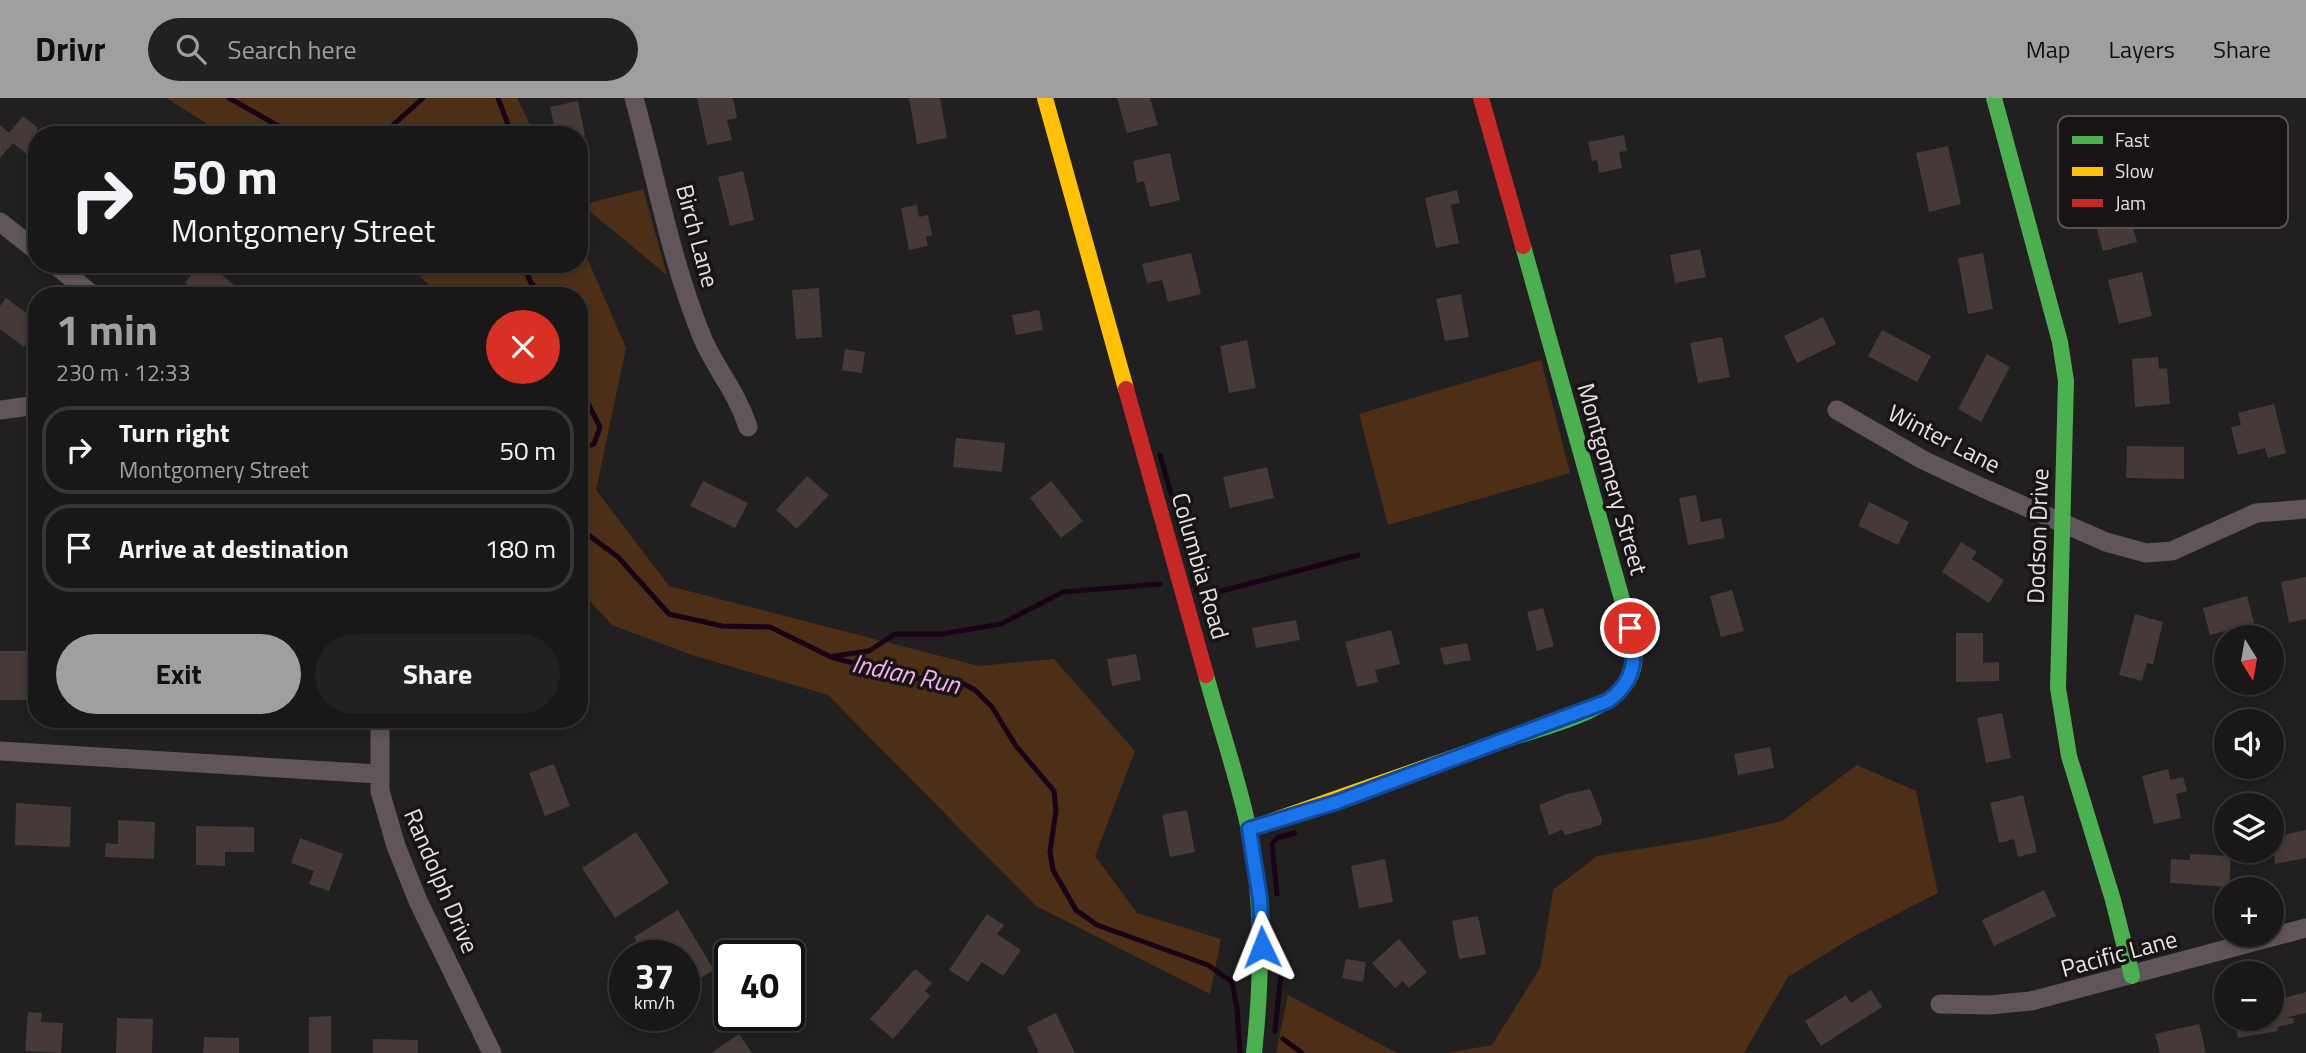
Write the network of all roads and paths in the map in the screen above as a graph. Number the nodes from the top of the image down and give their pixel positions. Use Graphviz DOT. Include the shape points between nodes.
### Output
graph roads {
  1 [pos="634,98"];
  2 [pos="1045,98"];
  3 [pos="1481,98"];
  4 [pos="1994,98"];
  5 [pos="0,222"];
  6 [pos="28,244"];
  7 [pos="65,273"];
  8 [pos="83,287"];
  9 [pos="28,406"];
  10 [pos="0,410"];
  11 [pos="1837,410"];
  12 [pos="748,427"];
  13 [pos="2306,509"];
  14 [pos="2060,521"];
  15 [pos="380,728"];
  16 [pos="0,751"];
  17 [pos="378,774"];
  18 [pos="1249,829"];
  19 [pos="2306,928"];
  20 [pos="2132,976"];
  21 [pos="1940,1004"];
  22 [pos="492,1053"];
  23 [pos="1254,1053"];
  1 -- 12 [label="street, Birch Lane" via="702,338 728,379"];
  2 -- 18 [label="street, Columbia Road"];
  3 -- 18 [label="street, Montgomery Street" via="1625,610 1634,647 1632,673 1608,701 1559,721"];
  4 -- 14 [label="street, Dodson Drive" via="2060,342 2066,416"];
  5 -- 6 [label="street"];
  7 -- 8 [label="street"];
  9 -- 10 [label="street"];
  11 -- 14 [label="street, Winter Lane" via="1923,460"];
  13 -- 14 [label="street, Winter Lane" via="2256,513 2162,553 2106,542"];
  14 -- 20 [label="street, Dodson Drive" via="2057,661 2064,733"];
  15 -- 17 [label="street, Randolph Drive"];
  16 -- 17 [label="street"];
  17 -- 22 [label="street, Randolph Drive" via="396,846 418,901"];
  18 -- 23 [label="street, Columbia Road" via="1262,947"];
  19 -- 20 [label="street, Pacific Lane"];
  20 -- 21 [label="street, Pacific Lane" via="2031,1001"];
}
